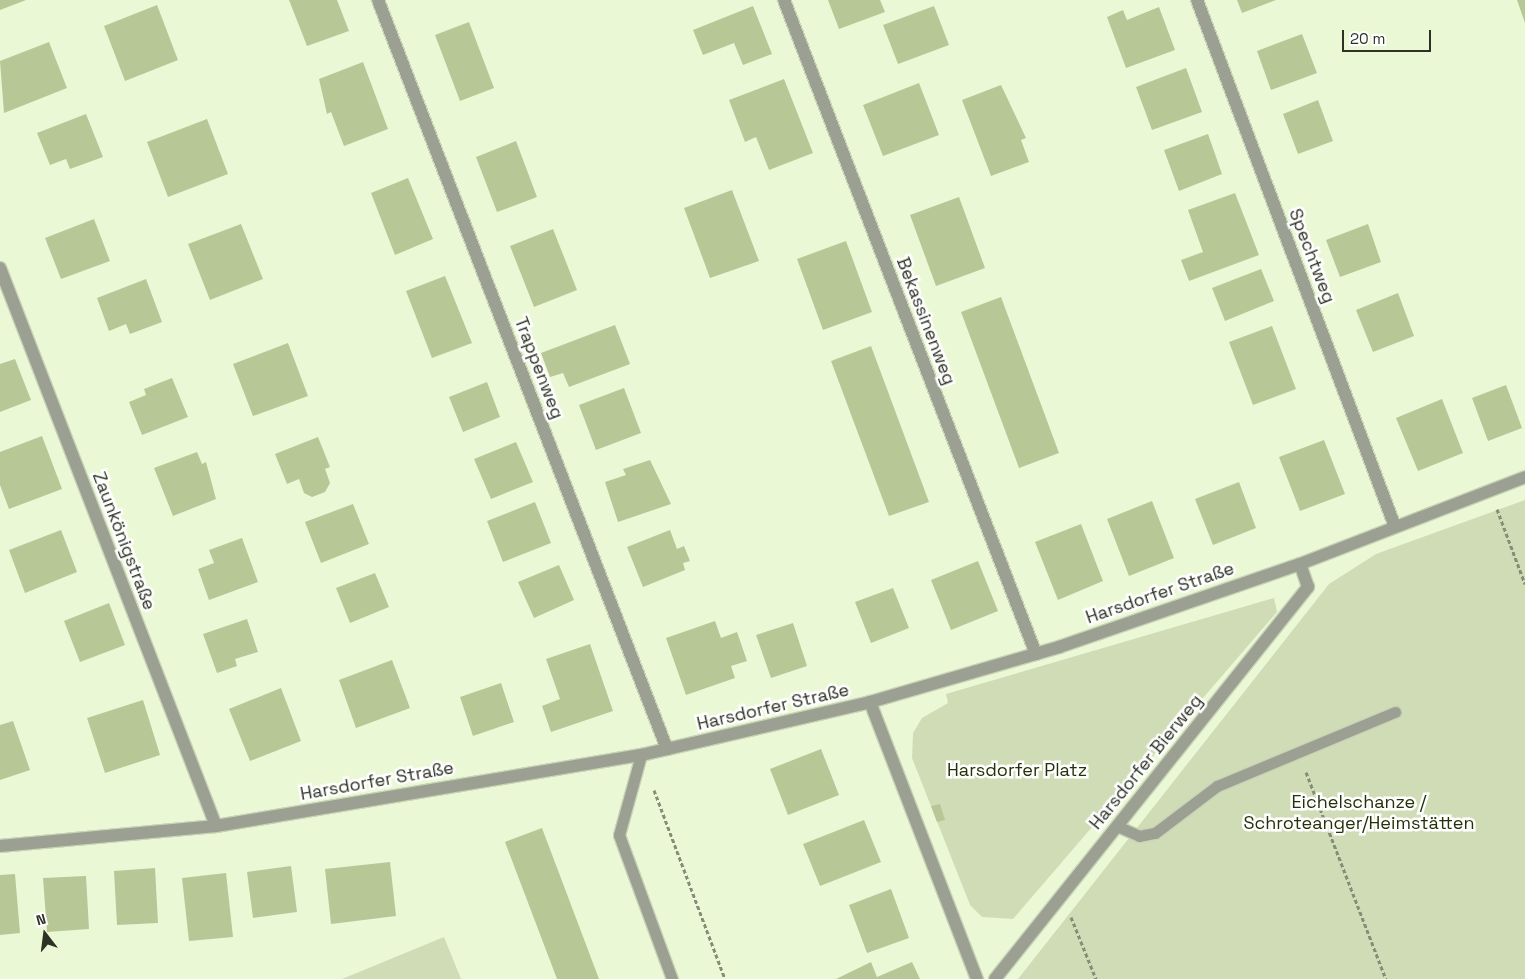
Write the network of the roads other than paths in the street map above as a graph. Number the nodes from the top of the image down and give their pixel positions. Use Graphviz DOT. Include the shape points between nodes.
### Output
graph roads {
  1 [pos="378,0"];
  2 [pos="784,0"];
  3 [pos="1197,0"];
  4 [pos="0,268"];
  5 [pos="1525,478"];
  6 [pos="1394,524"];
  7 [pos="1300,564"];
  8 [pos="1036,654"];
  9 [pos="870,702"];
  10 [pos="1395,712"];
  11 [pos="667,750"];
  12 [pos="640,755"];
  13 [pos="216,826"];
  14 [pos="1117,826"];
  15 [pos="0,846"];
  16 [pos="672,979"];
  17 [pos="977,979"];
  18 [pos="995,979"];
  1 -- 11 [label="street, Trappenweg"];
  2 -- 8 [label="street, Bekassinenweg"];
  3 -- 6 [label="street, Spechtweg"];
  4 -- 13 [label="street, Zaunkönigstraße"];
  5 -- 6 [label="street, Harsdorfer Straße"];
  6 -- 7 [label="street, Harsdorfer Straße"];
  7 -- 8 [label="street, Harsdorfer Straße"];
  7 -- 14 [label="street, Harsdorfer Bierweg" via="1308,587"];
  8 -- 9 [label="street, Harsdorfer Straße"];
  9 -- 11 [label="street, Harsdorfer Straße"];
  9 -- 17 [label="street"];
  10 -- 14 [label="lane" via="1297,749 1217,786 1174,823 1155,833 1139,836"];
  11 -- 12 [label="street, Harsdorfer Straße"];
  12 -- 13 [label="street, Harsdorfer Straße"];
  12 -- 16 [label="lane" via="619,835"];
  13 -- 15 [label="street, Harsdorfer Straße"];
  14 -- 18 [label="street, Harsdorfer Bierweg"];
}
